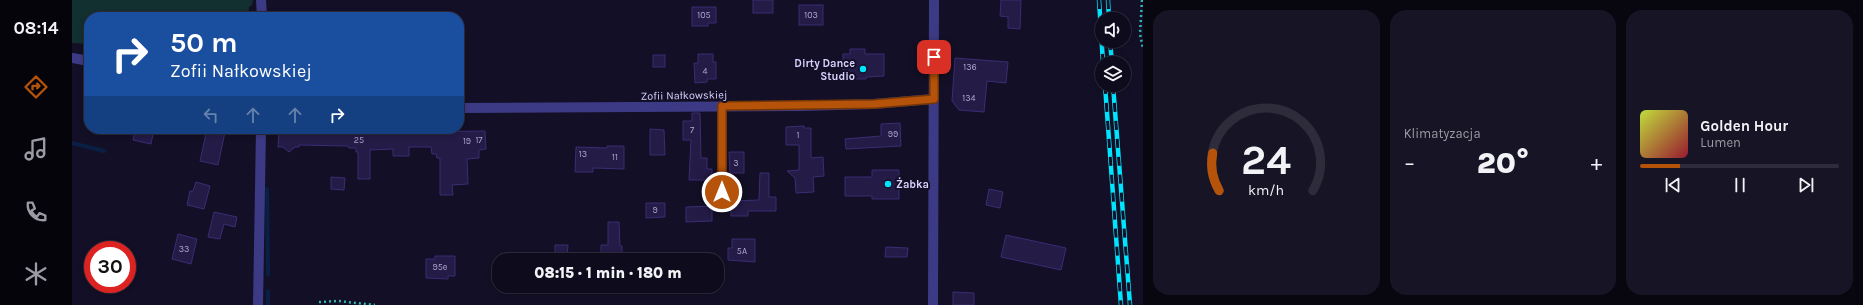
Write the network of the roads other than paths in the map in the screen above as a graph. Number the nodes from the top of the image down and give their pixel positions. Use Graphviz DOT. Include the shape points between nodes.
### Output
graph roads {
  1 [pos="261,0"];
  2 [pos="934,0"];
  3 [pos="262,12"];
  4 [pos="72,58"];
  5 [pos="84,60"];
  6 [pos="934,99"];
  7 [pos="722,106"];
  8 [pos="464,108"];
  9 [pos="261,134"];
  10 [pos="722,192"];
  11 [pos="258,305"];
  12 [pos="933,305"];
  1 -- 3 [label="street"];
  2 -- 6 [label="street"];
  4 -- 5 [label="street"];
  6 -- 7 [label="street, Zofii Nałkowskiej" via="874,104"];
  6 -- 12 [label="street"];
  7 -- 8 [label="street, Zofii Nałkowskiej"];
  7 -- 10 [label="street"];
  9 -- 11 [label="street"];
}
